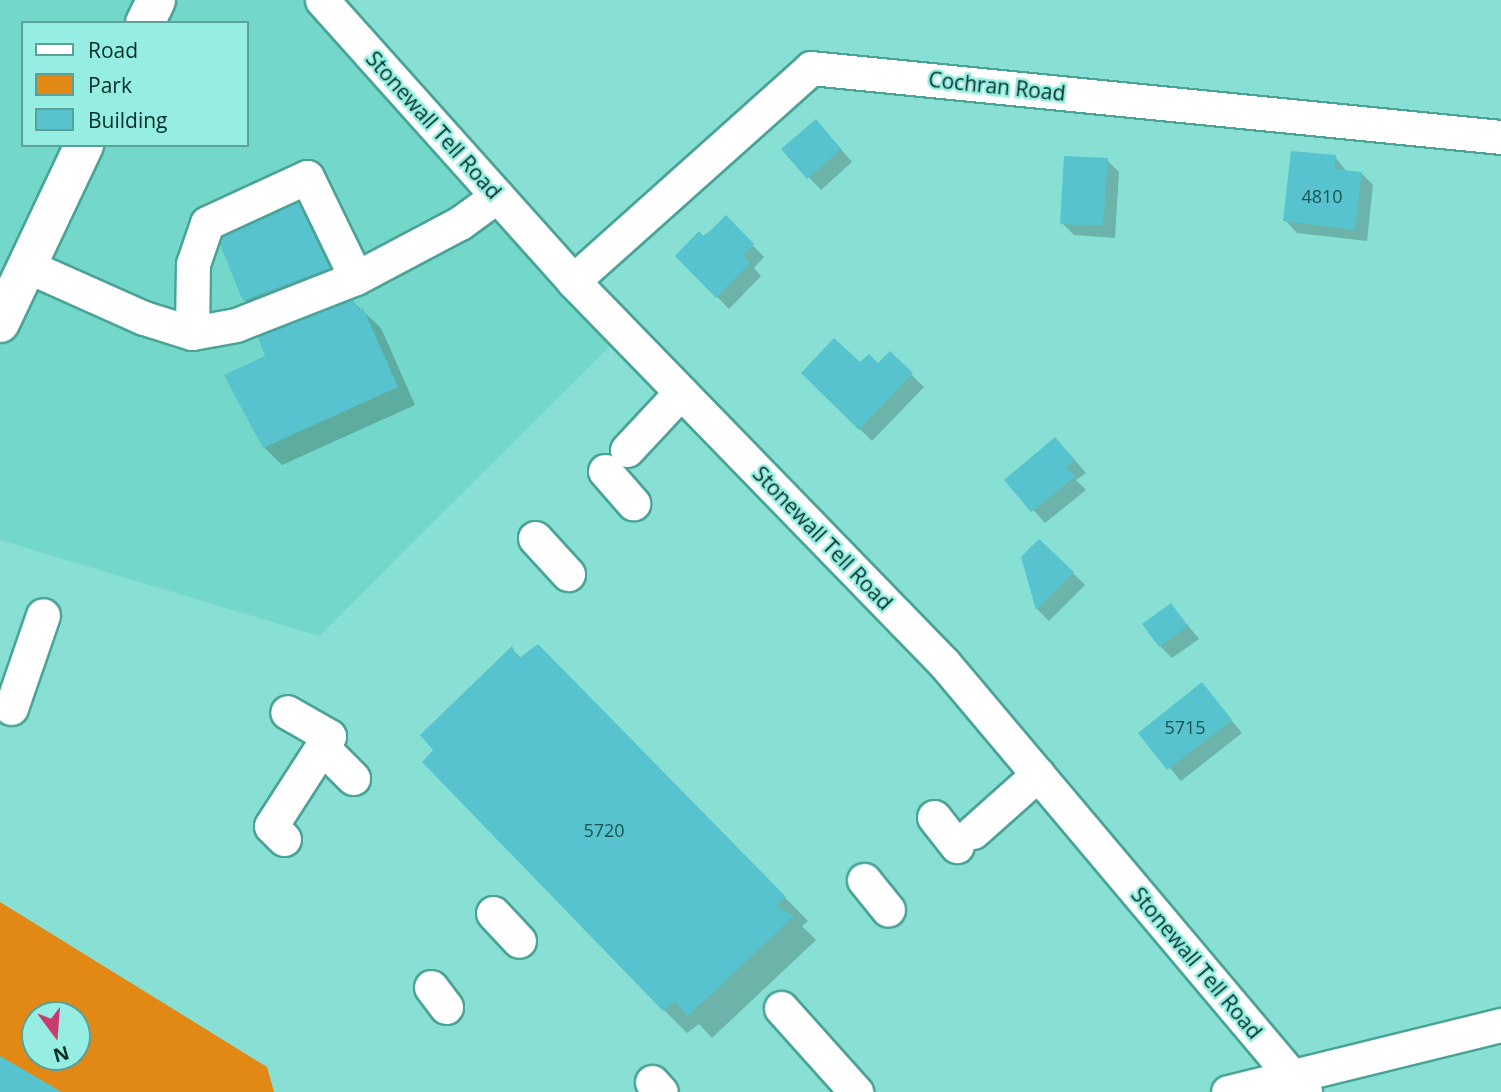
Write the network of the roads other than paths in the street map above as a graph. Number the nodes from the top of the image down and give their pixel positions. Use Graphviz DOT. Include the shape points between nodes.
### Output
graph roads {
  1 [pos="156,0"];
  2 [pos="322,0"];
  3 [pos="146,21"];
  4 [pos="1501,137"];
  5 [pos="83,147"];
  6 [pos="497,196"];
  7 [pos="27,266"];
  8 [pos="356,278"];
  9 [pos="573,281"];
  10 [pos="0,323"];
  11 [pos="192,333"];
  12 [pos="681,392"];
  13 [pos="633,503"];
  14 [pos="535,538"];
  15 [pos="568,574"];
  16 [pos="43,615"];
  17 [pos="12,708"];
  18 [pos="287,712"];
  19 [pos="322,747"];
  20 [pos="1038,774"];
  21 [pos="353,778"];
  22 [pos="934,817"];
  23 [pos="284,839"];
  24 [pos="864,880"];
  25 [pos="888,910"];
  26 [pos="493,913"];
  27 [pos="519,941"];
  28 [pos="781,1008"];
  29 [pos="1501,1026"];
  30 [pos="1297,1083"];
  31 [pos="856,1092"];
  32 [pos="1228,1092"];
  1 -- 3 [label="main road"];
  2 -- 6 [label="street, Stonewall Tell Road"];
  4 -- 9 [label="street, Cochran Road" via="811,68"];
  5 -- 7 [label="main road"];
  6 -- 8 [label="street" via="460,223"];
  6 -- 9 [label="street, Stonewall Tell Road"];
  7 -- 10 [label="main road"];
  7 -- 11 [label="street" via="144,318"];
  8 -- 11 [label="street" via="236,325"];
  8 -- 11 [label="street" via="307,177 207,223 193,264"];
  9 -- 12 [label="street, Stonewall Tell Road"];
  12 -- 13 [label="street" via="616,460"];
  12 -- 20 [label="street, Stonewall Tell Road" via="944,663"];
  14 -- 15 [label="street"];
  16 -- 17 [label="street"];
  18 -- 19 [label="street" via="329,736"];
  19 -- 21 [label="street"];
  19 -- 23 [label="street" via="271,826"];
  20 -- 22 [label="street" via="965,839"];
  20 -- 30 [label="street, Stonewall Tell Road"];
  24 -- 25 [label="street"];
  26 -- 27 [label="street"];
  28 -- 31 [label="street"];
  29 -- 30 [label="street"];
  30 -- 32 [label="street"];
}
